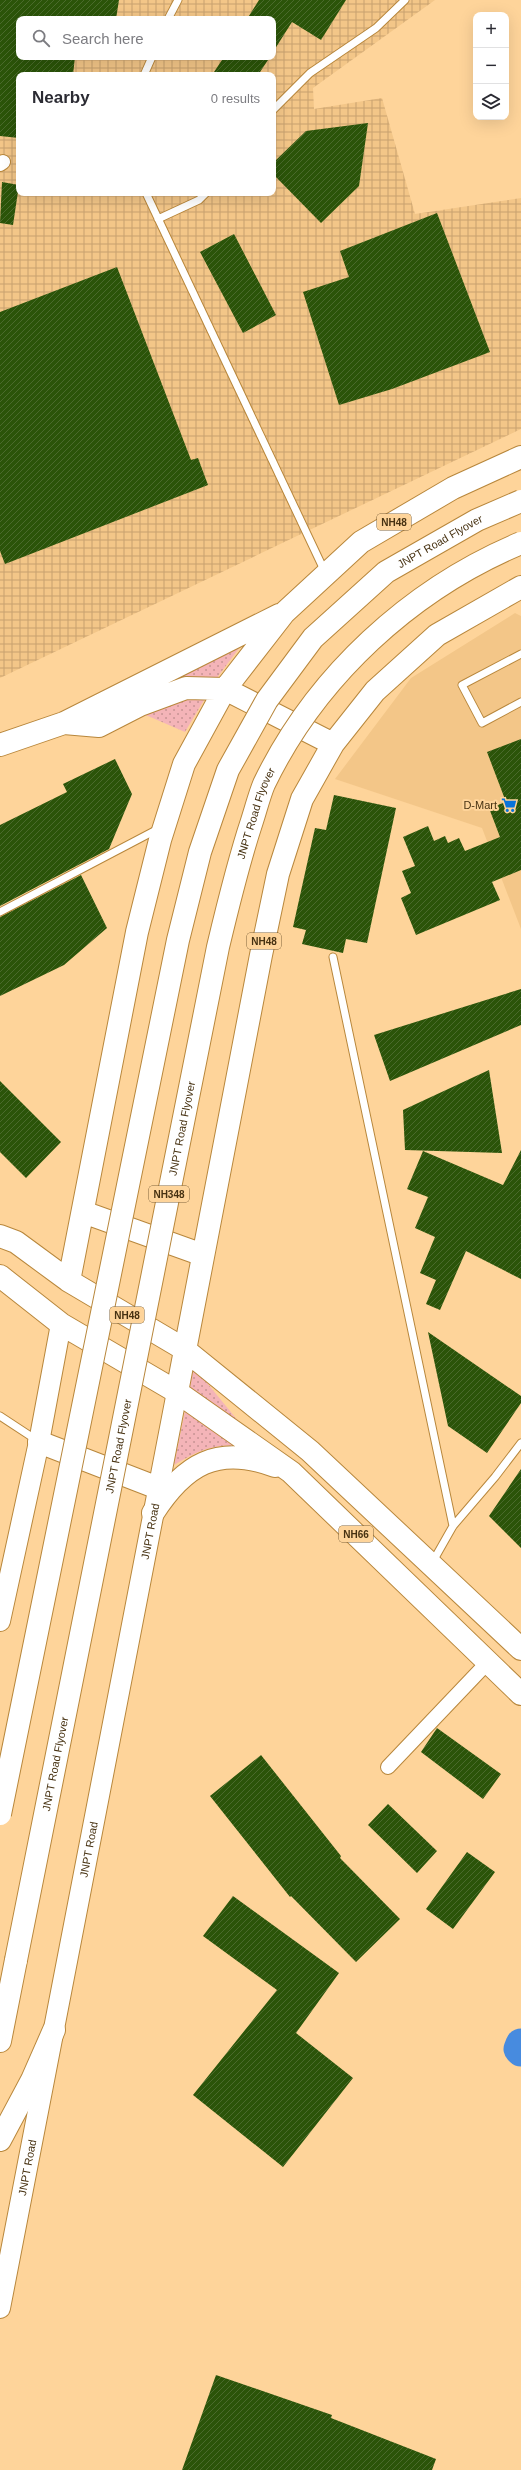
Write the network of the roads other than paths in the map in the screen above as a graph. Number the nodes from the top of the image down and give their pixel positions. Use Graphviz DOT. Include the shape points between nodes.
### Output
graph roads {
  1 [pos="178,0"];
  2 [pos="405,0"];
  3 [pos="170,16"];
  4 [pos="151,60"];
  5 [pos="145,72"];
  6 [pos="276,107"];
  7 [pos="147,196"];
  8 [pos="203,196"];
  9 [pos="158,219"];
  10 [pos="521,458"];
  11 [pos="521,501"];
  12 [pos="521,543"];
  13 [pos="326,574"];
  14 [pos="521,587"];
  15 [pos="284,613"];
  16 [pos="521,654"];
  17 [pos="225,689"];
  18 [pos="521,702"];
  19 [pos="64,723"];
  20 [pos="333,744"];
  21 [pos="0,745"];
  22 [pos="164,826"];
  23 [pos="0,912"];
  24 [pos="333,957"];
  25 [pos="83,1212"];
  26 [pos="0,1236"];
  27 [pos="203,1255"];
  28 [pos="0,1276"];
  29 [pos="69,1281"];
  30 [pos="61,1324"];
  31 [pos="184,1348"];
  32 [pos="177,1392"];
  33 [pos="0,1416"];
  34 [pos="39,1442"];
  35 [pos="521,1443"];
  36 [pos="291,1472"];
  37 [pos="158,1488"];
  38 [pos="154,1513"];
  39 [pos="453,1526"];
  40 [pos="430,1565"];
  41 [pos="0,1621"];
  42 [pos="521,1649"];
  43 [pos="488,1662"];
  44 [pos="521,1694"];
  45 [pos="388,1766"];
  46 [pos="0,1814"];
  47 [pos="54,2030"];
  48 [pos="0,2041"];
  49 [pos="0,2140"];
  50 [pos="0,2308"];
  1 -- 3 [label="lane"];
  2 -- 6 [label="lane" via="376,28 310,73"];
  4 -- 5 [label="lane"];
  7 -- 9 [label="lane"];
  8 -- 9 [label="lane"];
  9 -- 13 [label="lane"];
  10 -- 13 [label="highway, NH48" via="453,488 361,542"];
  11 -- 46 [label="highway, JNPT Road Flyover, bridge" via="477,520 386,572 313,638 268,700 228,770 200,852 178,940"];
  12 -- 48 [label="highway, JNPT Road Flyover / NH348, bridge" via="501,551 412,604 345,665 300,721 264,785 238,863 218,947"];
  13 -- 15 [label="highway, NH48"];
  14 -- 20 [label="highway, NH48" via="437,635 376,691"];
  15 -- 17 [label="highway"];
  15 -- 19 [label="highway, NH48"];
  16 -- 18 [label="lane" via="462,685 482,723"];
  17 -- 19 [label="highway" via="186,688 140,705 99,726"];
  17 -- 20 [label="highway"];
  17 -- 22 [label="highway" via="184,764"];
  19 -- 21 [label="highway, NH48"];
  20 -- 27 [label="highway, NH48" via="302,799 278,874"];
  22 -- 23 [label="lane"];
  22 -- 25 [label="highway" via="137,932"];
  24 -- 39 [label="lane"];
  25 -- 27 [label="highway"];
  25 -- 29 [label="highway"];
  26 -- 29 [label="highway, NH48" via="16,1242"];
  27 -- 31 [label="highway, NH48"];
  28 -- 30 [label="highway"];
  29 -- 31 [label="highway, NH48"];
  30 -- 32 [label="highway"];
  30 -- 34 [label="street"];
  31 -- 32 [label="highway, NH48"];
  31 -- 40 [label="highway, NH66" via="310,1451"];
  32 -- 36 [label="highway, NH66"];
  32 -- 37 [label="street, JNPT Road"];
  33 -- 34 [label="lane"];
  34 -- 37 [label="highway"];
  34 -- 41 [label="street"];
  35 -- 39 [label="lane"];
  36 -- 38 [label="highway" via="268,1463 241,1458 210,1460 178,1479"];
  36 -- 43 [label="highway, NH66"];
  37 -- 38 [label="street, JNPT Road"];
  38 -- 47 [label="street, JNPT Road"];
  39 -- 40 [label="lane"];
  40 -- 42 [label="highway, NH66"];
  43 -- 44 [label="highway, NH66"];
  43 -- 45 [label="street"];
  47 -- 49 [label="highway" via="32,2080"];
  47 -- 50 [label="street, JNPT Road"];
}
